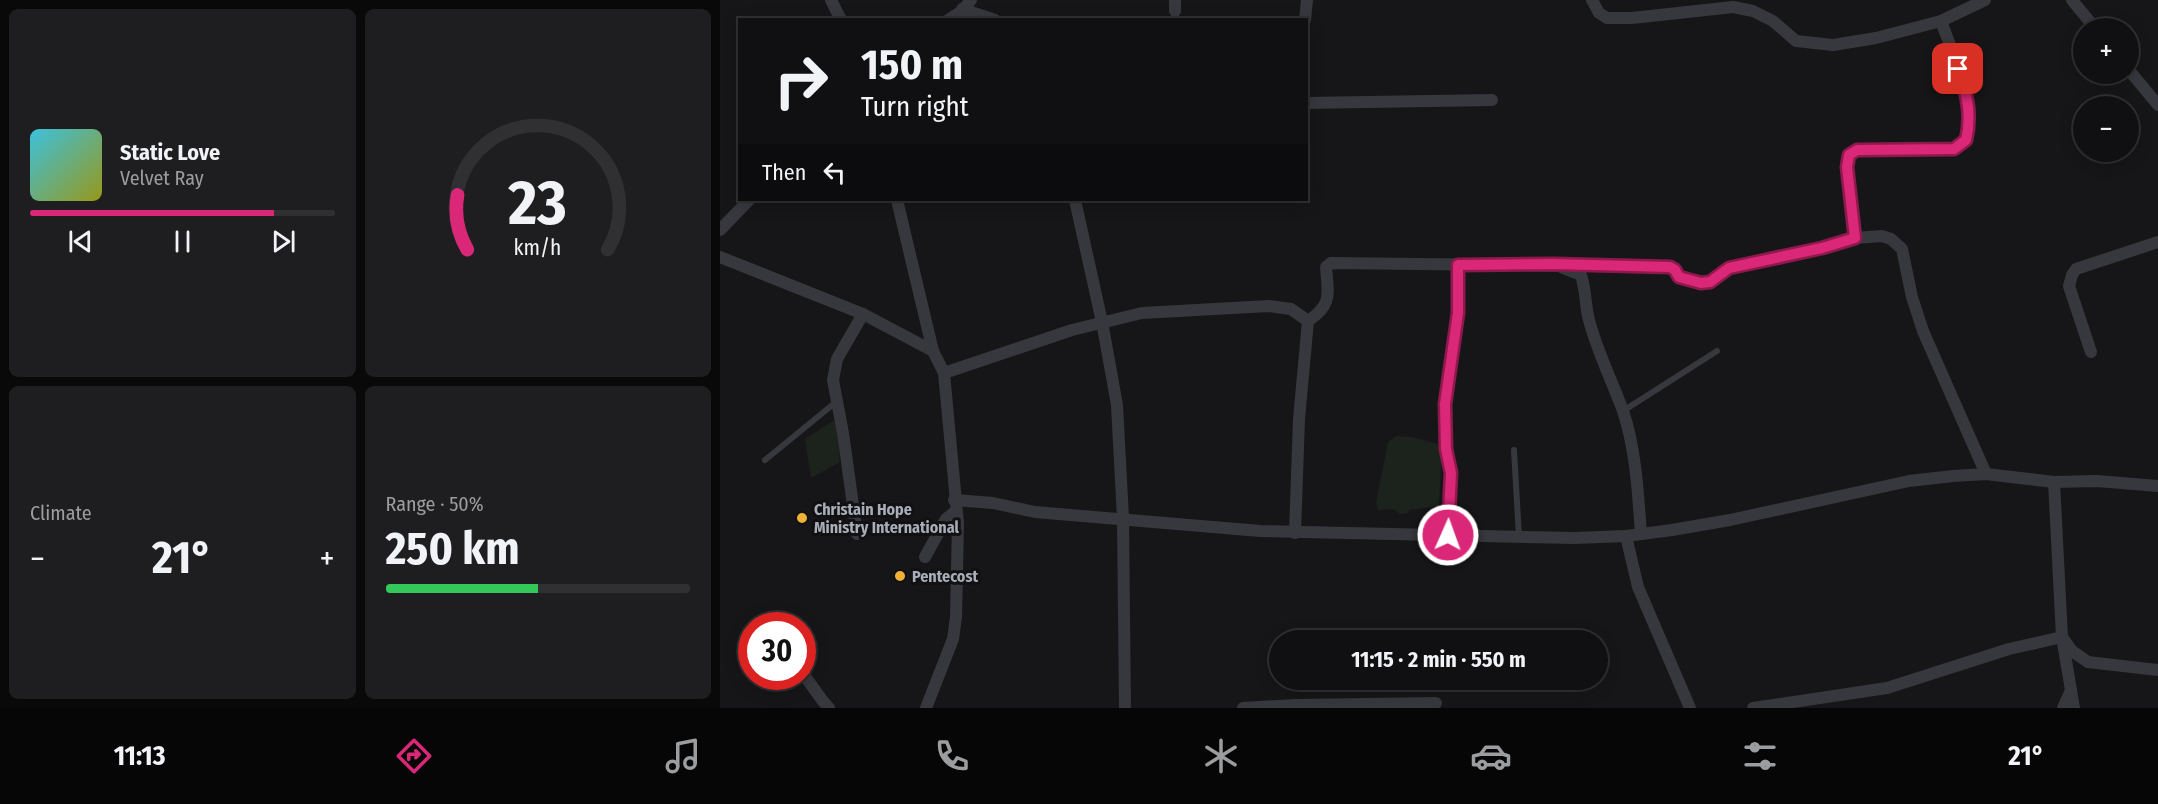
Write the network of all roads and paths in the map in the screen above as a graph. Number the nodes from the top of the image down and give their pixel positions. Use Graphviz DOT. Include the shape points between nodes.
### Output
graph roads {
  1 [pos="831,0"];
  2 [pos="1307,0"];
  3 [pos="1592,0"];
  4 [pos="1984,0"];
  5 [pos="2072,0"];
  6 [pos="966,4"];
  7 [pos="840,18"];
  8 [pos="951,18"];
  9 [pos="991,18"];
  10 [pos="1305,18"];
  11 [pos="2087,18"];
  12 [pos="1941,21"];
  13 [pos="2139,82"];
  14 [pos="1492,100"];
  15 [pos="1308,103"];
  16 [pos="2158,105"];
  17 [pos="748,201"];
  18 [pos="897,201"];
  19 [pos="1074,201"];
  20 [pos="720,230"];
  21 [pos="1855,238"];
  22 [pos="2158,242"];
  23 [pos="720,257"];
  24 [pos="1554,264"];
  25 [pos="1458,265"];
  26 [pos="863,314"];
  27 [pos="1308,321"];
  28 [pos="1102,322"];
  29 [pos="933,351"];
  30 [pos="1717,351"];
  31 [pos="2091,352"];
  32 [pos="944,373"];
  33 [pos="836,402"];
  34 [pos="1623,411"];
  35 [pos="1514,450"];
  36 [pos="765,460"];
  37 [pos="1986,474"];
  38 [pos="2054,482"];
  39 [pos="2158,486"];
  40 [pos="955,506"];
  41 [pos="1123,518"];
  42 [pos="1295,533"];
  43 [pos="857,534"];
  44 [pos="1641,534"];
  45 [pos="1448,535"];
  46 [pos="1626,536"];
  47 [pos="1519,538"];
  48 [pos="925,557"];
  49 [pos="2062,637"];
  50 [pos="2158,670"];
  51 [pos="815,690"];
  52 [pos="2071,690"];
  53 [pos="1436,704"];
  54 [pos="829,708"];
  55 [pos="926,708"];
  56 [pos="1125,708"];
  57 [pos="1243,708"];
  58 [pos="1690,708"];
  59 [pos="1753,708"];
  60 [pos="2063,708"];
  61 [pos="2074,708"];
  1 -- 7 [label="street"];
  2 -- 10 [label="street"];
  3 -- 12 [label="street" via="1607,18 1733,7 1753,10 1796,40 1833,45"];
  4 -- 12 [label="street"];
  5 -- 11 [label="street"];
  6 -- 8 [label="street"];
  6 -- 9 [label="street"];
  12 -- 21 [label="street" via="1966,93 1966,140 1954,149 1857,150 1849,155"];
  13 -- 16 [label="street"];
  14 -- 15 [label="street"];
  17 -- 20 [label="street"];
  18 -- 29 [label="street"];
  19 -- 28 [label="street"];
  21 -- 24 [label="street" via="1729,268 1716,279 1701,283 1679,277 1670,267"];
  21 -- 37 [label="street" via="1882,236 1902,249 1923,331"];
  22 -- 31 [label="street" via="2076,269 2072,275 2069,286"];
  23 -- 26 [label="street"];
  24 -- 25 [label="street"];
  24 -- 34 [label="street" via="1581,275 1588,319"];
  25 -- 27 [label="street" via="1327,264 1327,300 1321,312"];
  25 -- 45 [label="street" via="1458,313 1445,404 1451,473"];
  26 -- 29 [label="street"];
  26 -- 33 [label="street" via="837,359 833,380"];
  27 -- 28 [label="street" via="1291,309 1269,306 1142,313"];
  27 -- 42 [label="street"];
  28 -- 32 [label="street"];
  28 -- 41 [label="street" via="1117,405"];
  29 -- 32 [label="street"];
  30 -- 34 [label="lane"];
  32 -- 40 [label="street"];
  33 -- 36 [label="lane"];
  33 -- 43 [label="street"];
  34 -- 44 [label="street" via="1636,472"];
  35 -- 47 [label="lane"];
  37 -- 38 [label="street"];
  37 -- 44 [label="street" via="1909,482 1730,520"];
  38 -- 39 [label="street"];
  38 -- 49 [label="street"];
  40 -- 41 [label="street" via="993,503 1035,512"];
  40 -- 48 [label="street"];
  40 -- 55 [label="street" via="953,639"];
  41 -- 42 [label="street"];
  41 -- 56 [label="street"];
  42 -- 45 [label="street"];
  44 -- 46 [label="street"];
  45 -- 47 [label="street"];
  46 -- 47 [label="street"];
  46 -- 58 [label="street" via="1638,587"];
  49 -- 50 [label="street" via="2072,651 2088,662"];
  49 -- 52 [label="street"];
  49 -- 59 [label="street" via="2009,649 1887,688"];
  51 -- 54 [label="street"];
  52 -- 60 [label="street"];
  52 -- 61 [label="street"];
  53 -- 57 [label="street"];
}
